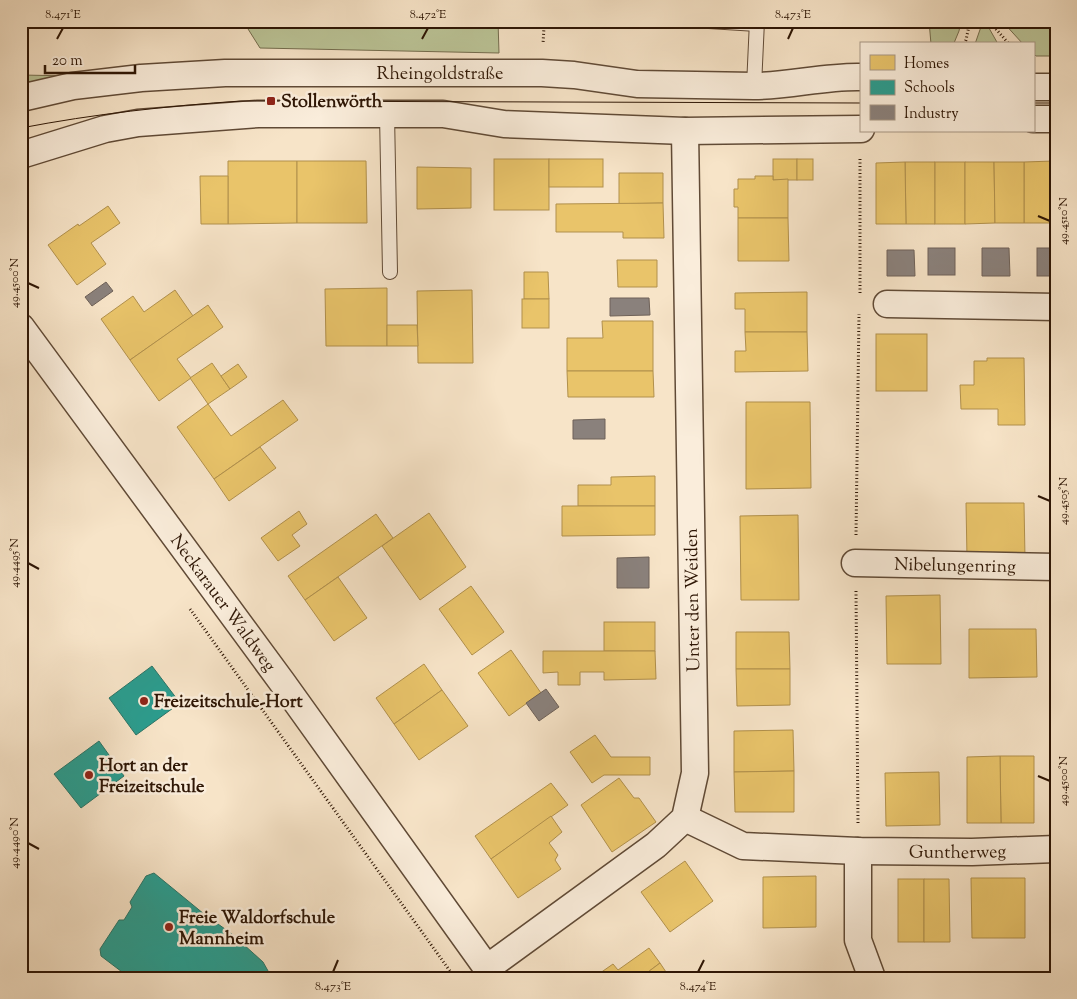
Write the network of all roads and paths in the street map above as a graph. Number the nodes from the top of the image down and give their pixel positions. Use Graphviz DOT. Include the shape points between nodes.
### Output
graph roads {
  1 [pos="709,21"];
  2 [pos="970,21"];
  3 [pos="989,21"];
  4 [pos="757,22"];
  5 [pos="965,42"];
  6 [pos="1007,42"];
  7 [pos="860,77"];
  8 [pos="754,86"];
  9 [pos="1034,86"];
  10 [pos="1056,87"];
  11 [pos="21,98"];
  12 [pos="387,114"];
  13 [pos="1034,119"];
  14 [pos="1056,119"];
  15 [pos="860,129"];
  16 [pos="686,132"];
  17 [pos="21,156"];
  18 [pos="390,272"];
  19 [pos="887,304"];
  20 [pos="1056,307"];
  21 [pos="21,327"];
  22 [pos="855,563"];
  23 [pos="1056,568"];
  24 [pos="187,605"];
  25 [pos="685,818"];
  26 [pos="1056,849"];
  27 [pos="858,851"];
  28 [pos="491,973"];
  29 [pos="455,978"];
  30 [pos="872,978"];
  1 -- 4 [label="lane"];
  2 -- 5 [label="path"];
  3 -- 6 [label="path"];
  4 -- 8 [label="lane"];
  7 -- 8 [label="street, Rheingoldstraße"];
  8 -- 11 [label="street, Rheingoldstraße" via="637,84 542,73 225,73 73,86"];
  9 -- 10 [label="street"];
  12 -- 16 [label="street" via="443,114 543,127"];
  12 -- 17 [label="street" via="258,114 138,123 105,128"];
  12 -- 18 [label="lane"];
  13 -- 14 [label="street"];
  15 -- 16 [label="street"];
  16 -- 25 [label="street, Unter den Weiden" via="695,773"];
  19 -- 20 [label="street"];
  21 -- 28 [label="street, Neckarauer Waldweg"];
  22 -- 23 [label="street, Nibelungenring"];
  22 -- 27 [label="path"];
  24 -- 29 [label="path"];
  25 -- 27 [label="street, Guntherweg" via="743,846"];
  25 -- 28 [label="street" via="656,845"];
  26 -- 27 [label="street, Guntherweg"];
  27 -- 30 [label="street" via="858,940"];
}
